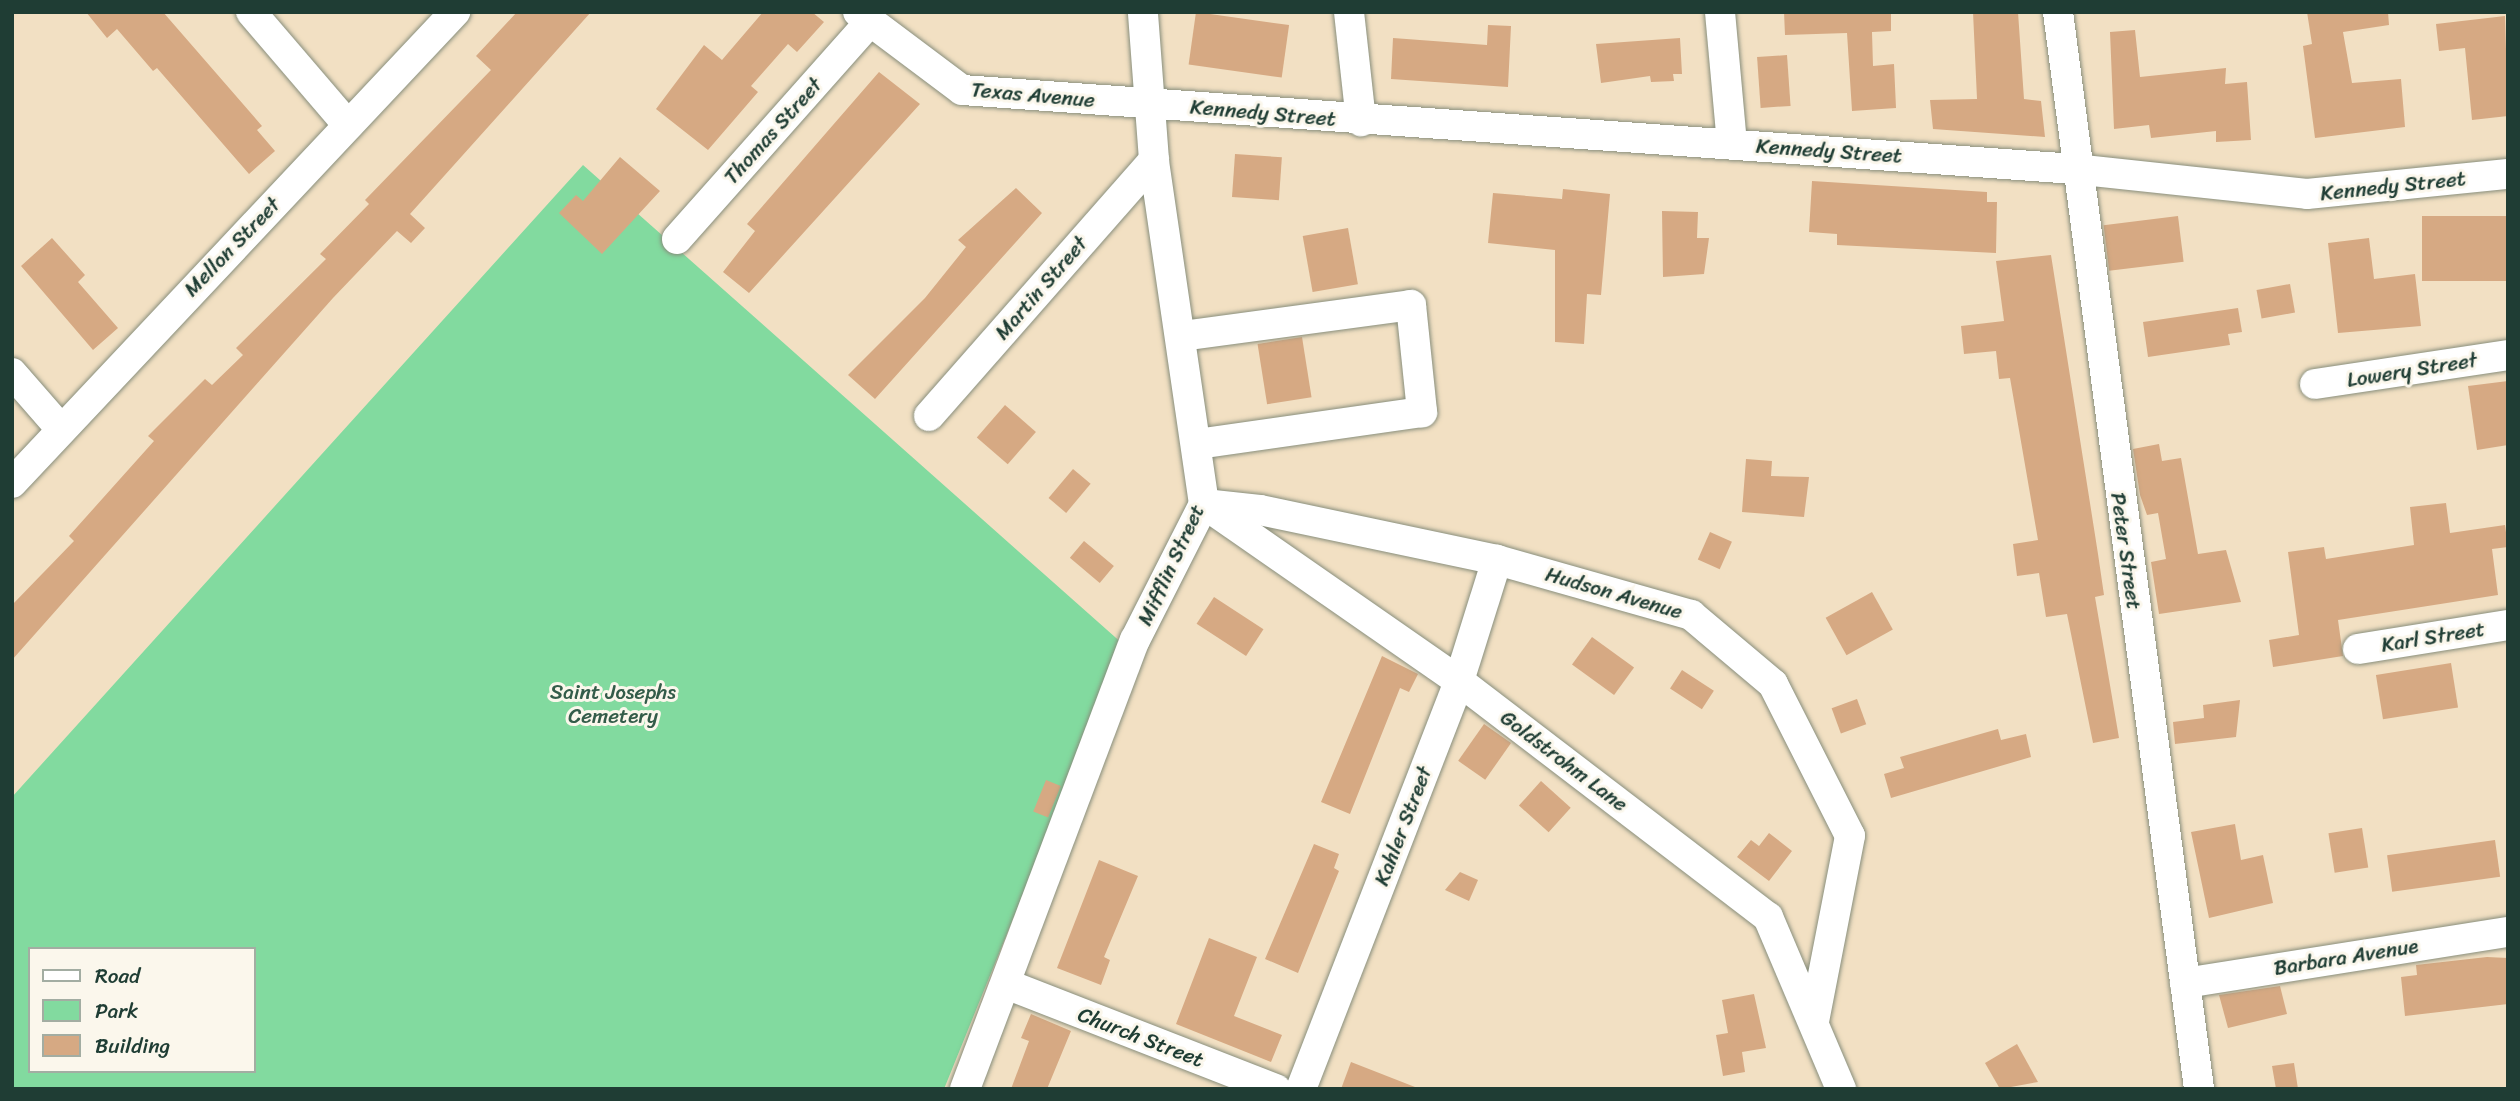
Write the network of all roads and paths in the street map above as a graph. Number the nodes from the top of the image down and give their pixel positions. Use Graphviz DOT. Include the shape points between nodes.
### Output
graph roads {
  1 [pos="251,12"];
  2 [pos="455,12"];
  3 [pos="1143,12"];
  4 [pos="1349,12"];
  5 [pos="1720,12"];
  6 [pos="2059,12"];
  7 [pos="864,17"];
  8 [pos="1148,104"];
  9 [pos="1361,121"];
  10 [pos="348,125"];
  11 [pos="1732,144"];
  12 [pos="1154,160"];
  13 [pos="2074,169"];
  14 [pos="2508,174"];
  15 [pos="677,239"];
  16 [pos="1182,336"];
  17 [pos="2508,355"];
  18 [pos="12,373"];
  19 [pos="2315,384"];
  20 [pos="929,416"];
  21 [pos="60,428"];
  22 [pos="1197,444"];
  23 [pos="12,483"];
  24 [pos="1203,504"];
  25 [pos="1497,560"];
  26 [pos="2508,625"];
  27 [pos="2358,649"];
  28 [pos="1459,681"];
  29 [pos="2508,932"];
  30 [pos="2185,983"];
  31 [pos="1006,984"];
  32 [pos="1814,1021"];
  33 [pos="965,1089"];
  34 [pos="1276,1089"];
  35 [pos="1301,1089"];
  36 [pos="1841,1089"];
  37 [pos="2199,1089"];
  1 -- 10 [label="street"];
  2 -- 10 [label="street, Mellon Street"];
  3 -- 8 [label="street, Mifflin Street"];
  4 -- 9 [label="street"];
  5 -- 11 [label="street"];
  6 -- 13 [label="street, Peter Street"];
  7 -- 8 [label="street, Texas Avenue" via="962,90"];
  7 -- 15 [label="street, Thomas Street"];
  8 -- 9 [label="street, Kennedy Street"];
  8 -- 12 [label="street, Mifflin Street"];
  9 -- 11 [label="street, Kennedy Street"];
  10 -- 21 [label="street, Mellon Street"];
  11 -- 13 [label="street, Kennedy Street"];
  12 -- 16 [label="street, Mifflin Street"];
  12 -- 20 [label="street, Martin Street"];
  13 -- 14 [label="street, Kennedy Street" via="2307,194"];
  13 -- 30 [label="street, Peter Street"];
  16 -- 22 [label="street, Mifflin Street"];
  16 -- 22 [label="street" via="1410,306 1422,412"];
  17 -- 19 [label="street, Lowery Street"];
  18 -- 21 [label="street"];
  21 -- 23 [label="street, Mellon Street"];
  22 -- 24 [label="street, Mifflin Street"];
  24 -- 25 [label="street, Hudson Avenue" via="1260,510"];
  24 -- 28 [label="street, Goldstrohm Lane"];
  24 -- 31 [label="street, Mifflin Street" via="1135,640"];
  25 -- 28 [label="street, Kahler Street"];
  25 -- 32 [label="street, Hudson Avenue" via="1692,615 1773,684 1850,836"];
  26 -- 27 [label="street, Karl Street"];
  28 -- 32 [label="street, Goldstrohm Lane" via="1768,917"];
  28 -- 35 [label="street, Kahler Street"];
  29 -- 30 [label="street, Barbara Avenue"];
  30 -- 37 [label="street, Peter Street"];
  31 -- 33 [label="street, Mifflin Street"];
  31 -- 34 [label="street, Church Street"];
  32 -- 36 [label="street, Goldstrohm Lane"];
}
